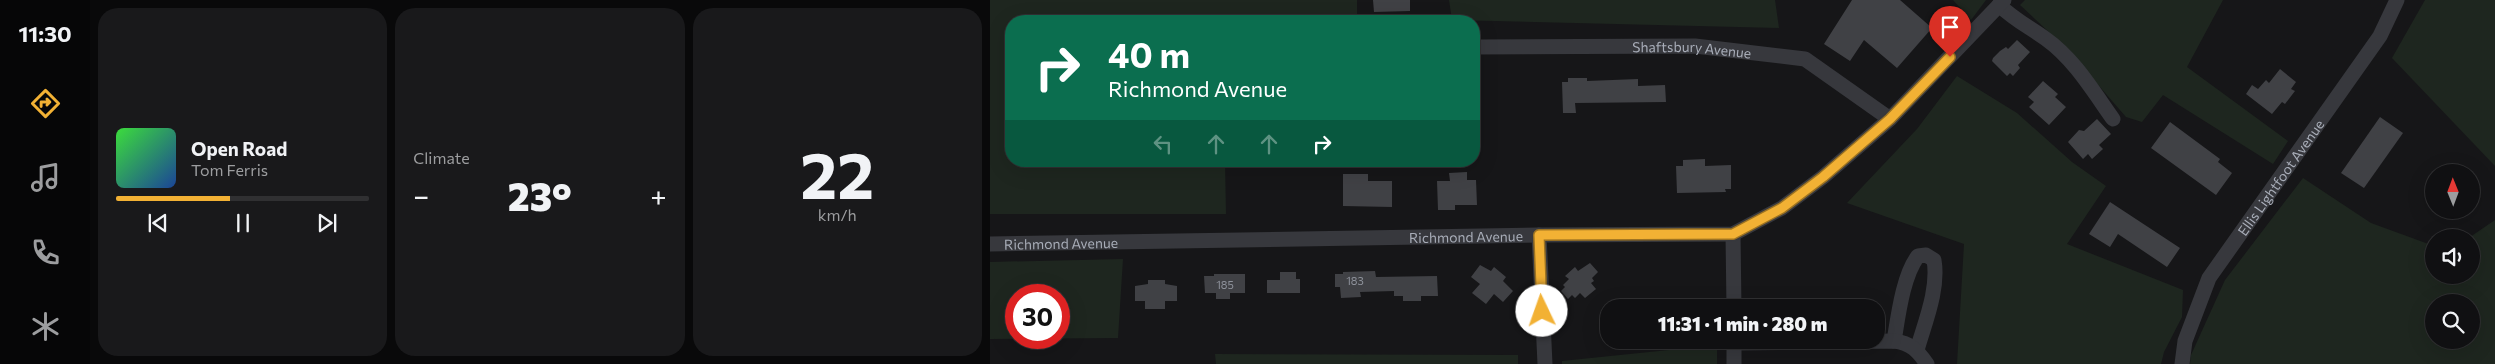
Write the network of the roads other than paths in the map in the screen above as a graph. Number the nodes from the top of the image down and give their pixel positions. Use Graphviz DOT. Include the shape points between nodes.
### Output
graph roads {
  1 [pos="2397,0"];
  2 [pos="2002,3"];
  3 [pos="1480,47"];
  4 [pos="1890,119"];
  5 [pos="2113,119"];
  6 [pos="1733,234"];
  7 [pos="1539,235"];
  8 [pos="990,244"];
  9 [pos="1734,299"];
  10 [pos="1885,341"];
  11 [pos="1894,341"];
  12 [pos="1734,349"];
  13 [pos="1917,350"];
  14 [pos="1545,364"];
  15 [pos="1734,364"];
  16 [pos="1927,364"];
  17 [pos="2182,364"];
  1 -- 17 [label="street, Ellis Lightfoot Avenue" via="2380,36 2210,278 2185,341"];
  2 -- 4 [label="street, Richmond Avenue"];
  2 -- 5 [label="street" via="2017,22 2047,40 2083,75"];
  3 -- 4 [label="street, Shaftsbury Avenue" via="1695,46 1805,59"];
  4 -- 6 [label="street, Richmond Avenue" via="1782,208"];
  6 -- 7 [label="street, Richmond Avenue"];
  6 -- 9 [label="street"];
  7 -- 8 [label="street, Richmond Avenue"];
  7 -- 14 [label="street"];
  10 -- 11 [label="street"];
  11 -- 13 [label="street" via="1904,342"];
  11 -- 13 [label="street" via="1912,263 1918,256 1926,255 1934,260 1936,270"];
  12 -- 15 [label="street"];
  13 -- 16 [label="street"];
}
